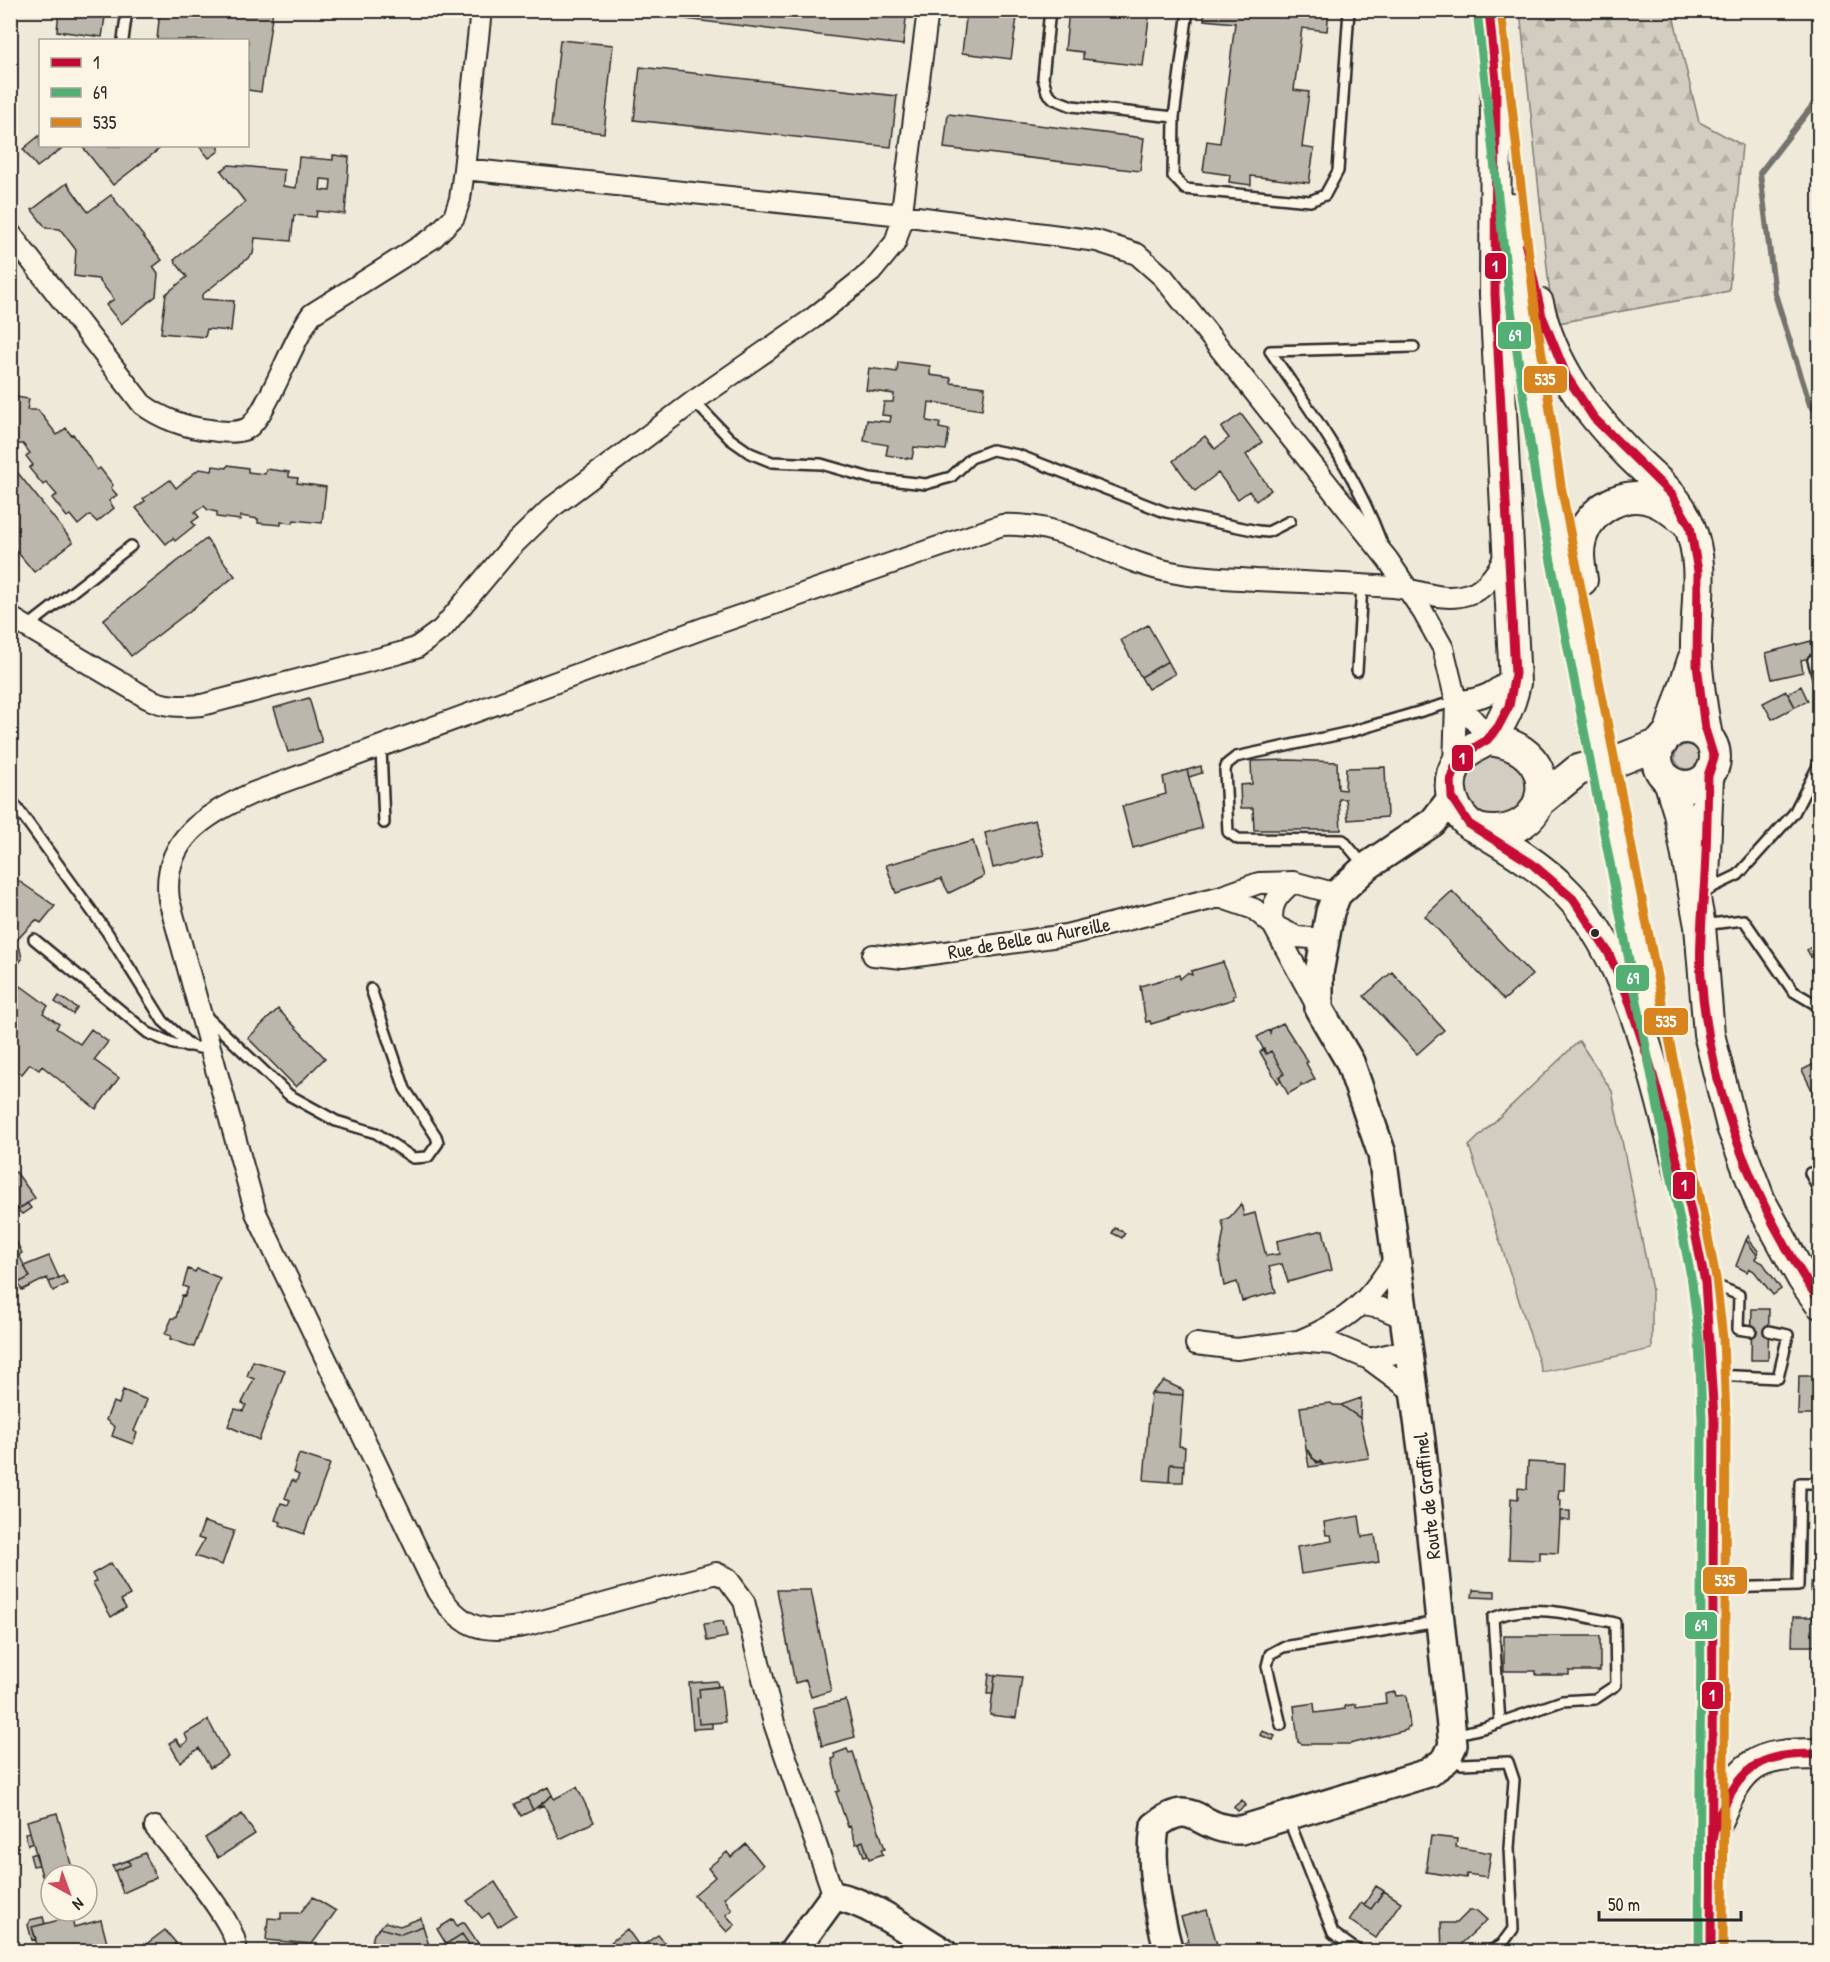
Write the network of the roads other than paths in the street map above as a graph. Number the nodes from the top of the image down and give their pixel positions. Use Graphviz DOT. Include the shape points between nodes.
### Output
graph roads {
  1 [pos="127,10"];
  2 [pos="481,10"];
  3 [pos="928,10"];
  4 [pos="1050,10"];
  5 [pos="1188,10"];
  6 [pos="1349,10"];
  7 [pos="1489,10"];
  8 [pos="123,39"];
  9 [pos="1496,81"];
  10 [pos="1174,117"];
  11 [pos="1504,142"];
  12 [pos="464,169"];
  13 [pos="902,215"];
  14 [pos="10,233"];
  15 [pos="1414,347"];
  16 [pos="694,401"];
  17 [pos="1290,521"];
  18 [pos="1689,524"];
  19 [pos="131,546"];
  20 [pos="1508,546"];
  21 [pos="1388,560"];
  22 [pos="1362,585"];
  23 [pos="1408,589"];
  24 [pos="19,622"];
  25 [pos="1696,651"];
  26 [pos="1813,660"];
  27 [pos="1356,671"];
  28 [pos="1515,674"];
  29 [pos="1820,684"];
  30 [pos="1456,701"];
  31 [pos="1594,724"];
  32 [pos="1707,737"];
  33 [pos="1493,739"];
  34 [pos="1665,739"];
  35 [pos="381,748"];
  36 [pos="1528,755"];
  37 [pos="1619,760"];
  38 [pos="1820,762"];
  39 [pos="1454,768"];
  40 [pos="1578,770"];
  41 [pos="1665,776"];
  42 [pos="1708,776"];
  43 [pos="10,798"];
  44 [pos="1451,798"];
  45 [pos="1539,802"];
  46 [pos="384,823"];
  47 [pos="1473,826"];
  48 [pos="1406,842"];
  49 [pos="1366,867"];
  50 [pos="1293,882"];
  51 [pos="1704,892"];
  52 [pos="1337,894"];
  53 [pos="1219,897"];
  54 [pos="1273,925"];
  55 [pos="1700,926"];
  56 [pos="34,939"];
  57 [pos="1325,939"];
  58 [pos="873,955"];
  59 [pos="371,989"];
  60 [pos="1820,1007"];
  61 [pos="1319,1009"];
  62 [pos="201,1011"];
  63 [pos="200,1048"];
  64 [pos="1810,1173"];
  65 [pos="1683,1182"];
  66 [pos="1820,1192"];
  67 [pos="1396,1257"];
  68 [pos="1704,1280"];
  69 [pos="1820,1303"];
  70 [pos="1356,1309"];
  71 [pos="1404,1318"];
  72 [pos="1751,1331"];
  73 [pos="1768,1331"];
  74 [pos="1298,1341"];
  75 [pos="1196,1344"];
  76 [pos="1408,1350"];
  77 [pos="1363,1357"];
  78 [pos="1713,1375"];
  79 [pos="1415,1393"];
  80 [pos="1820,1483"];
  81 [pos="1713,1588"];
  82 [pos="1441,1621"];
  83 [pos="1500,1723"];
  84 [pos="1281,1725"];
  85 [pos="1450,1747"];
  86 [pos="1820,1754"];
  87 [pos="1288,1818"];
  88 [pos="155,1827"];
  89 [pos="1712,1831"];
  90 [pos="834,1896"];
  91 [pos="1358,1951"];
  92 [pos="236,1952"];
  93 [pos="793,1952"];
  94 [pos="943,1952"];
  95 [pos="1169,1952"];
  96 [pos="1490,1952"];
  97 [pos="1711,1952"];
  1 -- 8 [label="lane"];
  2 -- 12 [label="street"];
  3 -- 13 [label="street"];
  4 -- 10 [label="lane" via="1043,78 1054,99 1072,106"];
  5 -- 10 [label="lane"];
  6 -- 10 [label="lane" via="1338,171 1324,195 1310,201 1185,189 1173,176"];
  7 -- 9 [label="main road"];
  9 -- 11 [label="main road"];
  9 -- 20 [label="main road" via="1495,294"];
  11 -- 18 [label="main road" via="1549,343 1566,378 1595,419 1664,485"];
  11 -- 31 [label="main road" via="1549,488"];
  12 -- 13 [label="street"];
  12 -- 14 [label="street" via="458,208 445,228 312,314 299,331 266,402 244,430 201,429 162,416 142,404"];
  13 -- 16 [label="street" via="895,243 871,272 812,319"];
  13 -- 21 [label="street" via="1097,241 1123,247 1144,259 1163,277"];
  15 -- 21 [label="lane" via="1270,351 1341,455"];
  16 -- 17 [label="lane" via="730,440 772,462 821,464 870,478 926,484 951,477 970,458 992,450 1018,455 1165,512 1268,532"];
  16 -- 24 [label="street" via="542,516 442,630 416,648 187,707 155,702"];
  18 -- 25 [label="main road" via="1698,557"];
  18 -- 31 [label="main road" via="1654,500 1636,497 1602,508 1581,537 1578,555"];
  19 -- 24 [label="lane"];
  20 -- 23 [label="street" via="1494,575 1470,594 1430,596"];
  20 -- 28 [label="main road"];
  21 -- 23 [label="street"];
  22 -- 23 [label="street"];
  22 -- 27 [label="lane"];
  22 -- 35 [label="street" via="1171,572 1148,567 1059,531 1027,524 1002,525 704,628"];
  23 -- 30 [label="street" via="1443,648"];
  25 -- 32 [label="main road"];
  25 -- 34 [label="main road"];
  26 -- 29 [label="lane"];
  28 -- 30 [label="street" via="1496,692"];
  28 -- 33 [label="main road" via="1511,701"];
  30 -- 33 [label="street"];
  30 -- 39 [label="street"];
  30 -- 49 [label="lane" via="1350,732 1236,757 1227,764 1228,832 1232,835 1342,840"];
  31 -- 65 [label="main road, bridge"];
  32 -- 34 [label="main road" via="1692,729 1676,730"];
  32 -- 42 [label="main road" via="1715,752"];
  33 -- 36 [label="main road" via="1520,748"];
  33 -- 39 [label="main road" via="1469,750"];
  34 -- 37 [label="main road"];
  34 -- 41 [label="main road" via="1658,757"];
  35 -- 46 [label="lane"];
  35 -- 62 [label="street" via="229,804 202,819 185,837 176,853 168,888"];
  36 -- 40 [label="main road"];
  36 -- 45 [label="main road" via="1541,780"];
  37 -- 40 [label="main road"];
  37 -- 41 [label="main road"];
  38 -- 51 [label="lane" via="1786,822 1738,875"];
  39 -- 44 [label="main road"];
  40 -- 45 [label="main road"];
  41 -- 42 [label="main road" via="1685,786"];
  41 -- 55 [label="main road" via="1679,813"];
  42 -- 51 [label="main road"];
  43 -- 63 [label="lane" via="107,932 163,1021"];
  44 -- 47 [label="main road" via="1461,816"];
  44 -- 48 [label="street" via="1433,822"];
  45 -- 47 [label="main road" via="1530,817 1511,830 1499,832"];
  47 -- 48 [label="street" via="1437,829"];
  47 -- 65 [label="main road" via="1568,894 1597,932 1628,996"];
  48 -- 49 [label="street"];
  49 -- 52 [label="street"];
  50 -- 52 [label="street, Rue de Belle au Aureille"];
  50 -- 53 [label="street, Rue de Belle au Aureille" via="1259,883"];
  50 -- 54 [label="street" via="1273,903"];
  51 -- 55 [label="main road"];
  52 -- 57 [label="street"];
  53 -- 54 [label="street" via="1248,906"];
  53 -- 58 [label="street, Rue de Belle au Aureille" via="1066,935 903,958"];
  54 -- 57 [label="street" via="1297,937"];
  54 -- 61 [label="street"];
  55 -- 60 [label="lane" via="1744,920 1792,991"];
  55 -- 69 [label="main road" via="1708,1034 1732,1127 1770,1220"];
  56 -- 63 [label="lane" via="148,1033 174,1044"];
  57 -- 61 [label="street" via="1319,973"];
  59 -- 62 [label="lane" via="405,1089 436,1136 438,1143 428,1157 413,1158 376,1133 336,1121 296,1099"];
  61 -- 67 [label="street, Route de Graffinel" via="1350,1062 1375,1128"];
  62 -- 63 [label="street"];
  63 -- 90 [label="street" via="267,1238 447,1606 473,1626 498,1630 716,1573 727,1578 744,1601 774,1723"];
  64 -- 66 [label="lane"];
  65 -- 68 [label="main road"];
  67 -- 70 [label="street" via="1379,1285"];
  67 -- 71 [label="street, Route de Graffinel"];
  68 -- 72 [label="lane" via="1739,1295 1738,1329"];
  68 -- 78 [label="main road"];
  70 -- 71 [label="street" via="1381,1308"];
  70 -- 74 [label="street" via="1331,1327"];
  70 -- 77 [label="street" via="1347,1334"];
  71 -- 76 [label="street, Route de Graffinel"];
  73 -- 78 [label="lane" via="1788,1335 1778,1378"];
  74 -- 75 [label="street" via="1237,1349"];
  74 -- 77 [label="street" via="1333,1344"];
  76 -- 77 [label="street"];
  76 -- 79 [label="street, Route de Graffinel"];
  77 -- 79 [label="street"];
  78 -- 81 [label="main road"];
  79 -- 82 [label="street, Route de Graffinel"];
  80 -- 81 [label="lane" via="1800,1483 1798,1586"];
  81 -- 89 [label="main road"];
  82 -- 84 [label="lane" via="1283,1647 1270,1654 1267,1666"];
  82 -- 85 [label="street, Route de Graffinel"];
  83 -- 83 [label="lane" via="1562,1701 1595,1699 1616,1685 1615,1623 1566,1612 1505,1613 1493,1618"];
  83 -- 85 [label="lane"];
  85 -- 87 [label="street" via="1428,1773"];
  85 -- 96 [label="lane" via="1462,1764 1508,1762 1514,1780 1509,1848 1513,1929"];
  86 -- 89 [label="main road" via="1765,1758 1746,1769 1735,1782"];
  87 -- 91 [label="lane" via="1333,1933"];
  87 -- 95 [label="street" via="1226,1831 1187,1811 1171,1813 1155,1827 1154,1877"];
  88 -- 92 [label="street" via="224,1916 237,1943"];
  89 -- 97 [label="main road"];
  90 -- 93 [label="street"];
  90 -- 94 [label="street" via="863,1906"];
}
